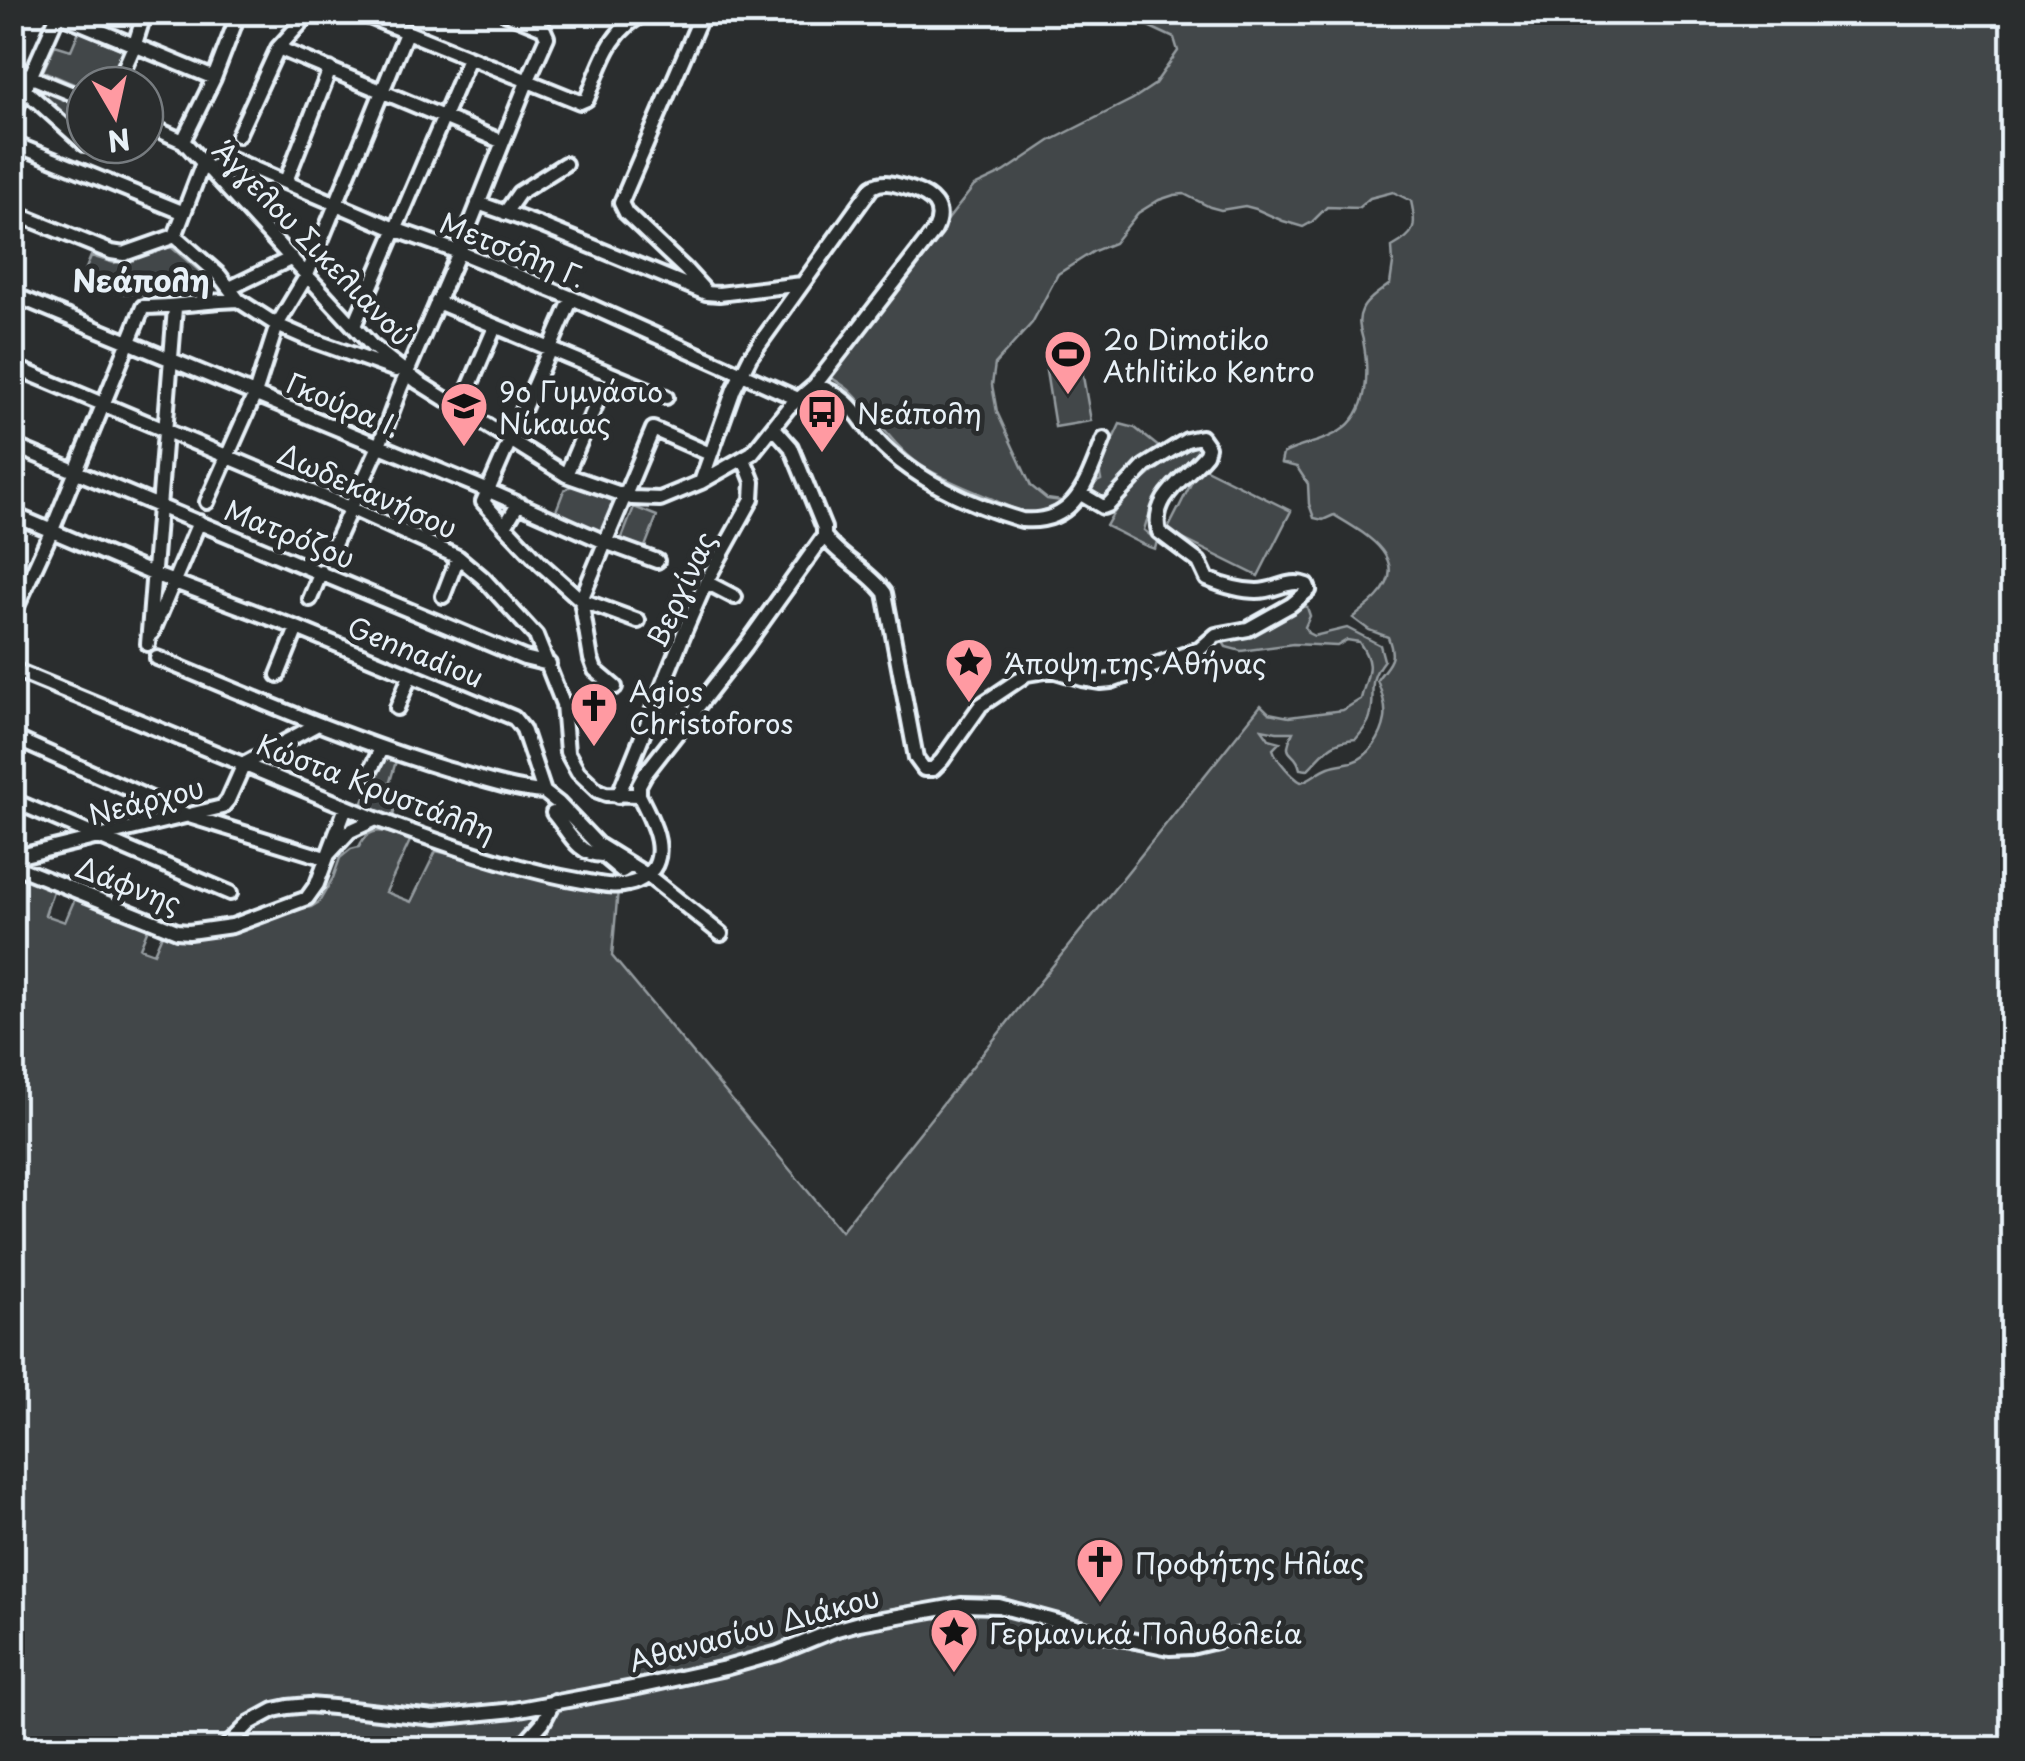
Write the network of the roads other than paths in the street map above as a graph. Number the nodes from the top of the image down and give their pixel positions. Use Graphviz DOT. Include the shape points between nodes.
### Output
graph roads {
  1 [pos="144,12"];
  2 [pos="230,12"];
  3 [pos="311,12"];
  4 [pos="357,12"];
  5 [pos="504,12"];
  6 [pos="703,12"];
  7 [pos="57,13"];
  8 [pos="644,13"];
  9 [pos="406,33"];
  10 [pos="135,44"];
  11 [pos="278,48"];
  12 [pos="469,58"];
  13 [pos="126,65"];
  14 [pos="12,68"];
  15 [pos="330,69"];
  16 [pos="214,78"];
  17 [pos="527,82"];
  18 [pos="28,83"];
  19 [pos="381,90"];
  20 [pos="65,93"];
  21 [pos="442,117"];
  22 [pos="12,118"];
  23 [pos="65,122"];
  24 [pos="165,133"];
  25 [pos="238,134"];
  26 [pos="182,141"];
  27 [pos="503,142"];
  28 [pos="12,143"];
  29 [pos="565,164"];
  30 [pos="83,165"];
  31 [pos="206,166"];
  32 [pos="82,171"];
  33 [pos="286,181"];
  34 [pos="336,203"];
  35 [pos="478,203"];
  36 [pos="12,212"];
  37 [pos="182,212"];
  38 [pos="504,213"];
  39 [pos="397,230"];
  40 [pos="175,236"];
  41 [pos="459,252"];
  42 [pos="292,258"];
  43 [pos="307,275"];
  44 [pos="802,284"];
  45 [pos="706,292"];
  46 [pos="12,294"];
  47 [pos="235,294"];
  48 [pos="572,298"];
  49 [pos="437,302"];
  50 [pos="176,308"];
  51 [pos="278,325"];
  52 [pos="354,326"];
  53 [pos="495,327"];
  54 [pos="130,342"];
  55 [pos="550,350"];
  56 [pos="171,359"];
  57 [pos="12,366"];
  58 [pos="742,372"];
  59 [pos="406,374"];
  60 [pos="815,386"];
  61 [pos="255,394"];
  62 [pos="666,397"];
  63 [pos="798,399"];
  64 [pos="102,402"];
  65 [pos="597,402"];
  66 [pos="460,410"];
  67 [pos="774,428"];
  68 [pos="165,429"];
  69 [pos="1104,439"];
  70 [pos="511,440"];
  71 [pos="12,444"];
  72 [pos="380,446"];
  73 [pos="710,454"];
  74 [pos="228,457"];
  75 [pos="744,460"];
  76 [pos="76,471"];
  77 [pos="566,475"];
  78 [pos="701,482"];
  79 [pos="1081,494"];
  80 [pos="486,496"];
  81 [pos="625,496"];
  82 [pos="207,502"];
  83 [pos="518,504"];
  84 [pos="158,506"];
  85 [pos="350,508"];
  86 [pos="12,514"];
  87 [pos="199,522"];
  88 [pos="505,526"];
  89 [pos="52,530"];
  90 [pos="824,536"];
  91 [pos="605,542"];
  92 [pos="333,548"];
  93 [pos="458,558"];
  94 [pos="657,561"];
  95 [pos="321,572"];
  96 [pos="153,574"];
  97 [pos="174,582"];
  98 [pos="706,582"];
  99 [pos="443,596"];
  100 [pos="735,597"];
  101 [pos="16,599"];
  102 [pos="310,600"];
  103 [pos="581,600"];
  104 [pos="12,618"];
  105 [pos="638,621"];
  106 [pos="296,628"];
  107 [pos="156,658"];
  108 [pos="550,664"];
  109 [pos="12,669"];
  110 [pos="278,675"];
  111 [pos="410,676"];
  112 [pos="615,687"];
  113 [pos="397,708"];
  114 [pos="316,725"];
  115 [pos="12,737"];
  116 [pos="381,750"];
  117 [pos="244,764"];
  118 [pos="369,773"];
  119 [pos="544,792"];
  120 [pos="618,796"];
  121 [pos="640,796"];
  122 [pos="12,800"];
  123 [pos="346,807"];
  124 [pos="554,813"];
  125 [pos="189,816"];
  126 [pos="376,818"];
  127 [pos="102,837"];
  128 [pos="325,858"];
  129 [pos="12,861"];
  130 [pos="631,865"];
  131 [pos="647,875"];
  132 [pos="230,892"];
  133 [pos="721,934"];
  134 [pos="1246,1634"];
  135 [pos="554,1701"];
  136 [pos="225,1748"];
  137 [pos="520,1748"];
  1 -- 10 [label="street"];
  2 -- 16 [label="street" via="234,26"];
  3 -- 11 [label="street"];
  4 -- 9 [label="street"];
  5 -- 17 [label="street" via="544,28 547,37"];
  6 -- 45 [label="street" via="621,203"];
  7 -- 10 [label="street"];
  7 -- 18 [label="street"];
  8 -- 17 [label="street" via="610,46 587,99 578,102"];
  9 -- 12 [label="street"];
  9 -- 19 [label="street"];
  10 -- 13 [label="street"];
  10 -- 16 [label="street"];
  11 -- 15 [label="street"];
  11 -- 25 [label="street"];
  12 -- 17 [label="street"];
  12 -- 21 [label="street"];
  14 -- 18 [label="street"];
  15 -- 19 [label="street"];
  15 -- 33 [label="street"];
  16 -- 26 [label="street"];
  17 -- 27 [label="street"];
  18 -- 20 [label="street"];
  18 -- 22 [label="street"];
  18 -- 23 [label="street"];
  19 -- 21 [label="street"];
  19 -- 34 [label="street"];
  21 -- 27 [label="street"];
  21 -- 39 [label="street"];
  24 -- 26 [label="street"];
  26 -- 31 [label="street, Άγγελου Σικελιανού"];
  27 -- 35 [label="street"];
  28 -- 32 [label="street"];
  29 -- 38 [label="street" via="519,193"];
  30 -- 32 [label="street"];
  31 -- 33 [label="street, Μετσόλη Γ." via="230,158"];
  31 -- 37 [label="street"];
  31 -- 42 [label="street, Άγγελου Σικελιανού"];
  32 -- 37 [label="street"];
  33 -- 34 [label="street, Μετσόλη Γ."];
  34 -- 39 [label="street, Μετσόλη Γ."];
  34 -- 43 [label="street"];
  35 -- 38 [label="street"];
  35 -- 41 [label="street"];
  36 -- 40 [label="street" via="124,254"];
  37 -- 40 [label="street"];
  38 -- 45 [label="street"];
  39 -- 41 [label="street, Μετσόλη Γ."];
  39 -- 52 [label="street"];
  40 -- 47 [label="street"];
  41 -- 48 [label="street, Μετσόλη Γ."];
  41 -- 49 [label="street"];
  42 -- 43 [label="street, Άγγελου Σικελιανού"];
  42 -- 47 [label="street"];
  43 -- 51 [label="street"];
  43 -- 52 [label="street, Άγγελου Σικελιανού"];
  44 -- 45 [label="street"];
  44 -- 58 [label="street"];
  44 -- 60 [label="street, Άγγελου Σικελιανού" via="876,183 890,182 935,202 935,230"];
  46 -- 54 [label="street, Γκούρα Ι."];
  47 -- 50 [label="street"];
  47 -- 51 [label="street"];
  48 -- 55 [label="street"];
  48 -- 58 [label="street, Μετσόλη Γ."];
  49 -- 53 [label="street"];
  49 -- 59 [label="street"];
  50 -- 54 [label="street" via="143,308"];
  50 -- 56 [label="street"];
  51 -- 59 [label="street"];
  51 -- 61 [label="street"];
  52 -- 59 [label="street, Άγγελου Σικελιανού"];
  53 -- 55 [label="street"];
  53 -- 66 [label="street"];
  54 -- 56 [label="street, Γκούρα Ι."];
  54 -- 64 [label="street"];
  55 -- 62 [label="street"];
  55 -- 70 [label="street"];
  56 -- 61 [label="street, Γκούρα Ι."];
  56 -- 68 [label="street"];
  57 -- 64 [label="street, Δωδεκανήσου"];
  58 -- 63 [label="street, Μετσόλη Γ."];
  58 -- 73 [label="street"];
  59 -- 66 [label="street, Άγγελου Σικελιανού"];
  59 -- 72 [label="street"];
  60 -- 63 [label="street, Άγγελου Σικελιανού"];
  60 -- 79 [label="street" via="842,397 883,446 922,477 990,509 1034,521 1060,513"];
  61 -- 72 [label="street, Γκούρα Ι."];
  61 -- 74 [label="street"];
  63 -- 67 [label="street, Άγγελου Σικελιανού"];
  64 -- 68 [label="street, Δωδεκανήσου"];
  64 -- 76 [label="street"];
  65 -- 77 [label="street"];
  66 -- 70 [label="street, Άγγελου Σικελιανού"];
  67 -- 75 [label="street, Άγγελου Σικελιανού"];
  67 -- 90 [label="street" via="787,441"];
  68 -- 74 [label="street, Δωδεκανήσου"];
  68 -- 84 [label="street"];
  69 -- 79 [label="street"];
  70 -- 77 [label="street, Άγγελου Σικελιανού"];
  70 -- 80 [label="street"];
  71 -- 76 [label="street, Ματρόζου"];
  72 -- 80 [label="street, Γκούρα Ι."];
  72 -- 85 [label="street"];
  73 -- 78 [label="street"];
  73 -- 81 [label="street" via="653,429"];
  74 -- 82 [label="street"];
  74 -- 85 [label="street, Δωδεκανήσου"];
  75 -- 78 [label="street, Άγγελου Σικελιανού"];
  75 -- 98 [label="street, Βεργίνας" via="752,499"];
  76 -- 84 [label="street, Ματρόζου"];
  76 -- 89 [label="street"];
  77 -- 81 [label="street, Άγγελου Σικελιανού"];
  78 -- 81 [label="street, Άγγελου Σικελιανού" via="660,500"];
  79 -- 90 [label="street" via="1108,505 1145,466 1201,436 1206,454 1168,492 1159,532 1199,562 1208,580 1228,588 1260,591 1291,582 1309,590 1248,629 1216,635 1200,649 1111,680 1052,670 1027,674 981,705 933,769 916,758 885,593"];
  80 -- 83 [label="street, Γκούρα Ι."];
  80 -- 88 [label="street"];
  81 -- 91 [label="street"];
  83 -- 88 [label="street"];
  83 -- 91 [label="street, Γκούρα Ι."];
  84 -- 87 [label="street, Ματρόζου"];
  84 -- 96 [label="street"];
  85 -- 92 [label="street"];
  85 -- 93 [label="street, Δωδεκανήσου"];
  86 -- 89 [label="street, Gennadiou"];
  87 -- 95 [label="street, Ματρόζου"];
  87 -- 97 [label="street"];
  88 -- 103 [label="street"];
  89 -- 96 [label="street, Gennadiou"];
  89 -- 101 [label="street"];
  90 -- 121 [label="street" via="646,774"];
  91 -- 94 [label="street, Γκούρα Ι."];
  91 -- 103 [label="street"];
  93 -- 99 [label="street"];
  93 -- 108 [label="street, Δωδεκανήσου" via="523,620"];
  95 -- 102 [label="street"];
  95 -- 108 [label="street, Ματρόζου"];
  96 -- 97 [label="street, Gennadiou"];
  96 -- 97 [label="street" via="148,644"];
  97 -- 106 [label="street, Gennadiou"];
  98 -- 100 [label="street"];
  98 -- 120 [label="street, Βεργίνας"];
  101 -- 104 [label="street"];
  103 -- 105 [label="street"];
  103 -- 112 [label="street" via="591,659"];
  106 -- 110 [label="street"];
  106 -- 111 [label="street, Gennadiou"];
  107 -- 114 [label="street"];
  108 -- 120 [label="street, Δωδεκανήσου" via="571,762 598,790"];
  109 -- 117 [label="street, Κώστα Κρυστάλλη"];
  111 -- 113 [label="street"];
  111 -- 119 [label="street, Gennadiou" via="514,718"];
  114 -- 116 [label="street"];
  114 -- 117 [label="street"];
  115 -- 125 [label="street"];
  116 -- 118 [label="street"];
  116 -- 119 [label="street"];
  117 -- 123 [label="street, Κώστα Κρυστάλλη"];
  117 -- 125 [label="street, Νεάρχου" via="222,807"];
  119 -- 130 [label="street, Gennadiou" via="597,844"];
  120 -- 121 [label="street"];
  121 -- 131 [label="street" via="659,851"];
  122 -- 127 [label="street"];
  123 -- 126 [label="street, Κώστα Κρυστάλλη"];
  123 -- 128 [label="street, Δάφνης"];
  124 -- 130 [label="street" via="579,848 603,855 622,871"];
  125 -- 127 [label="street, Νεάρχου"];
  125 -- 128 [label="street"];
  126 -- 128 [label="street" via="350,830"];
  126 -- 131 [label="street, Κώστα Κρυστάλλη" via="560,877 613,886"];
  127 -- 129 [label="street, Νεάρχου"];
  127 -- 132 [label="street"];
  128 -- 129 [label="street, Δάφνης" via="307,898 241,924 190,932 158,925"];
  130 -- 131 [label="street, Gennadiou"];
  131 -- 133 [label="street, Gennadiou"];
  134 -- 135 [label="street, Αθανασίου Διάκου" via="1170,1648 999,1606 962,1605 859,1623 724,1668"];
  135 -- 136 [label="street, Αθανασίου Διάκου" via="434,1718 288,1707 250,1724"];
  135 -- 137 [label="street"];
}
